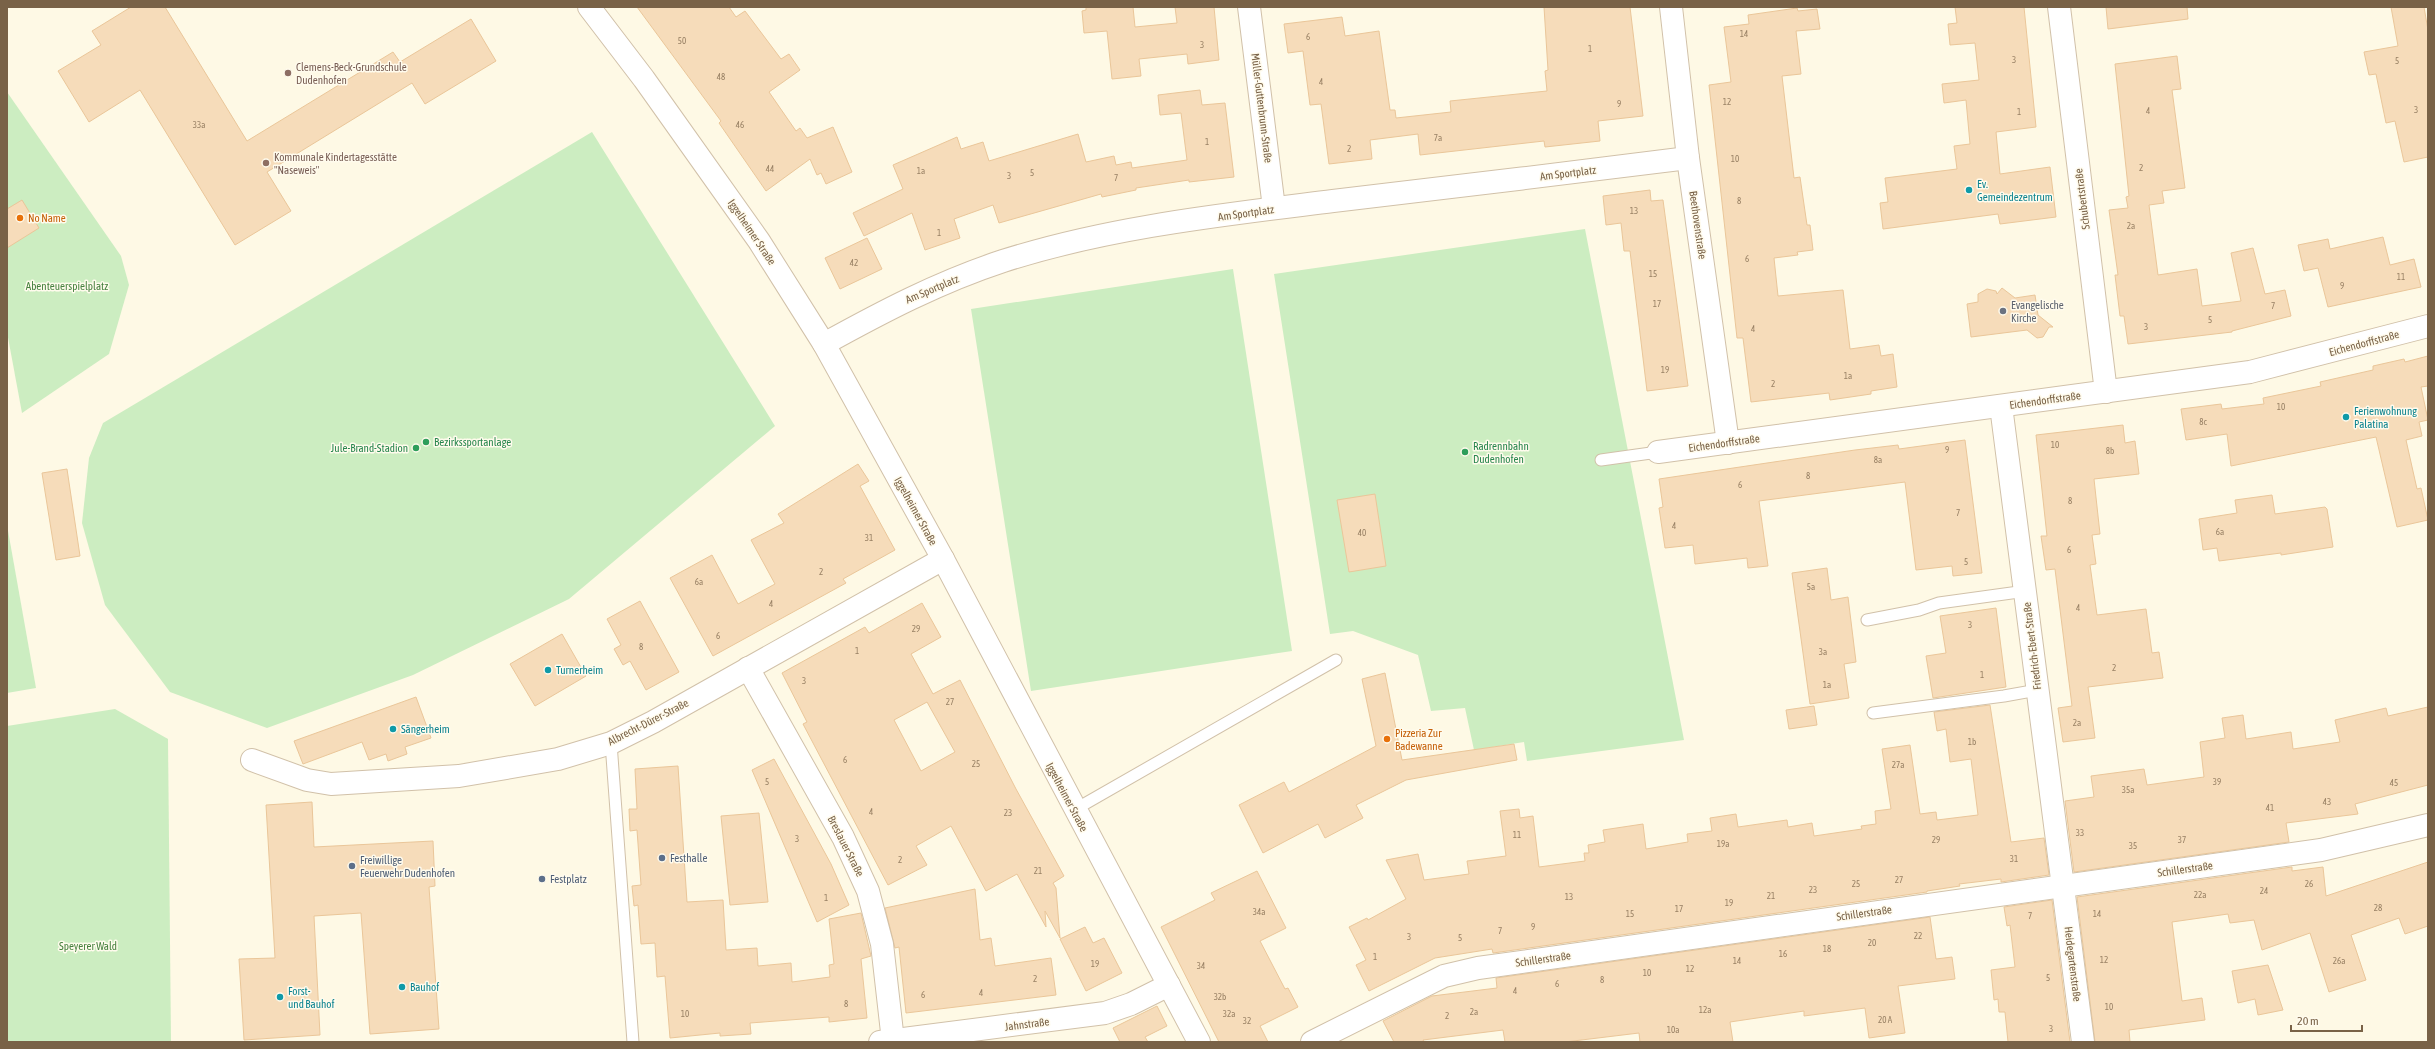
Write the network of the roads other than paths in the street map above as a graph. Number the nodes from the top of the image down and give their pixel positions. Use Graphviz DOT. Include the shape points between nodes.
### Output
graph roads {
  1 [pos="591,7"];
  2 [pos="1249,7"];
  3 [pos="1671,7"];
  4 [pos="2059,7"];
  5 [pos="1688,158"];
  6 [pos="1274,208"];
  7 [pos="2428,326"];
  8 [pos="824,344"];
  9 [pos="2106,392"];
  10 [pos="2001,406"];
  11 [pos="1728,442"];
  12 [pos="1658,452"];
  13 [pos="1601,460"];
  14 [pos="943,559"];
  15 [pos="2026,592"];
  16 [pos="1867,620"];
  17 [pos="1336,660"];
  18 [pos="748,668"];
  19 [pos="2037,690"];
  20 [pos="1872,713"];
  21 [pos="611,743"];
  22 [pos="252,760"];
  23 [pos="1074,810"];
  24 [pos="2428,825"];
  25 [pos="2063,885"];
  26 [pos="1169,985"];
  27 [pos="886,1041"];
  28 [pos="633,1042"];
  29 [pos="1199,1042"];
  30 [pos="1312,1042"];
  31 [pos="2083,1042"];
  1 -- 8 [label="street, Iggelheimer Straße" via="759,240"];
  2 -- 6 [label="street, Müller-Guttenbrunn-Straße"];
  3 -- 5 [label="street, Beethovenstraße"];
  4 -- 9 [label="street, Schubertstraße"];
  5 -- 6 [label="street, Am Sportplatz"];
  5 -- 11 [label="street, Beethovenstraße"];
  6 -- 8 [label="street, Am Sportplatz" via="1126,231 1061,244 1003,261 946,281 888,308"];
  7 -- 9 [label="street, Eichendorffstraße" via="2250,372"];
  8 -- 14 [label="street, Iggelheimer Straße"];
  9 -- 10 [label="street, Eichendorffstraße"];
  10 -- 11 [label="street, Eichendorffstraße"];
  10 -- 15 [label="street, Friedrich-Ebert-Straße"];
  11 -- 12 [label="street, Eichendorffstraße"];
  12 -- 13 [label="lane"];
  14 -- 18 [label="street, Albrecht-Dürer-Straße"];
  14 -- 23 [label="street, Iggelheimer Straße"];
  15 -- 16 [label="lane" via="1939,603 1919,610"];
  15 -- 19 [label="street, Friedrich-Ebert-Straße"];
  17 -- 23 [label="lane"];
  18 -- 21 [label="street, Albrecht-Dürer-Straße"];
  18 -- 27 [label="street, Breslauer Straße" via="843,838 866,885 882,944"];
  19 -- 20 [label="lane"];
  19 -- 25 [label="street, Friedrich-Ebert-Straße"];
  21 -- 22 [label="street, Albrecht-Dürer-Straße" via="558,759 459,776 331,784 307,780"];
  21 -- 28 [label="lane"];
  23 -- 26 [label="street, Iggelheimer Straße"];
  24 -- 25 [label="street, Schillerstraße" via="2321,850"];
  25 -- 30 [label="street, Schillerstraße" via="1478,968 1444,976"];
  25 -- 31 [label="street, Heidegartenstraße"];
  26 -- 27 [label="street, Jahnstraße" via="1131,1004 1105,1013"];
  26 -- 29 [label="street, Iggelheimer Straße"];
}
